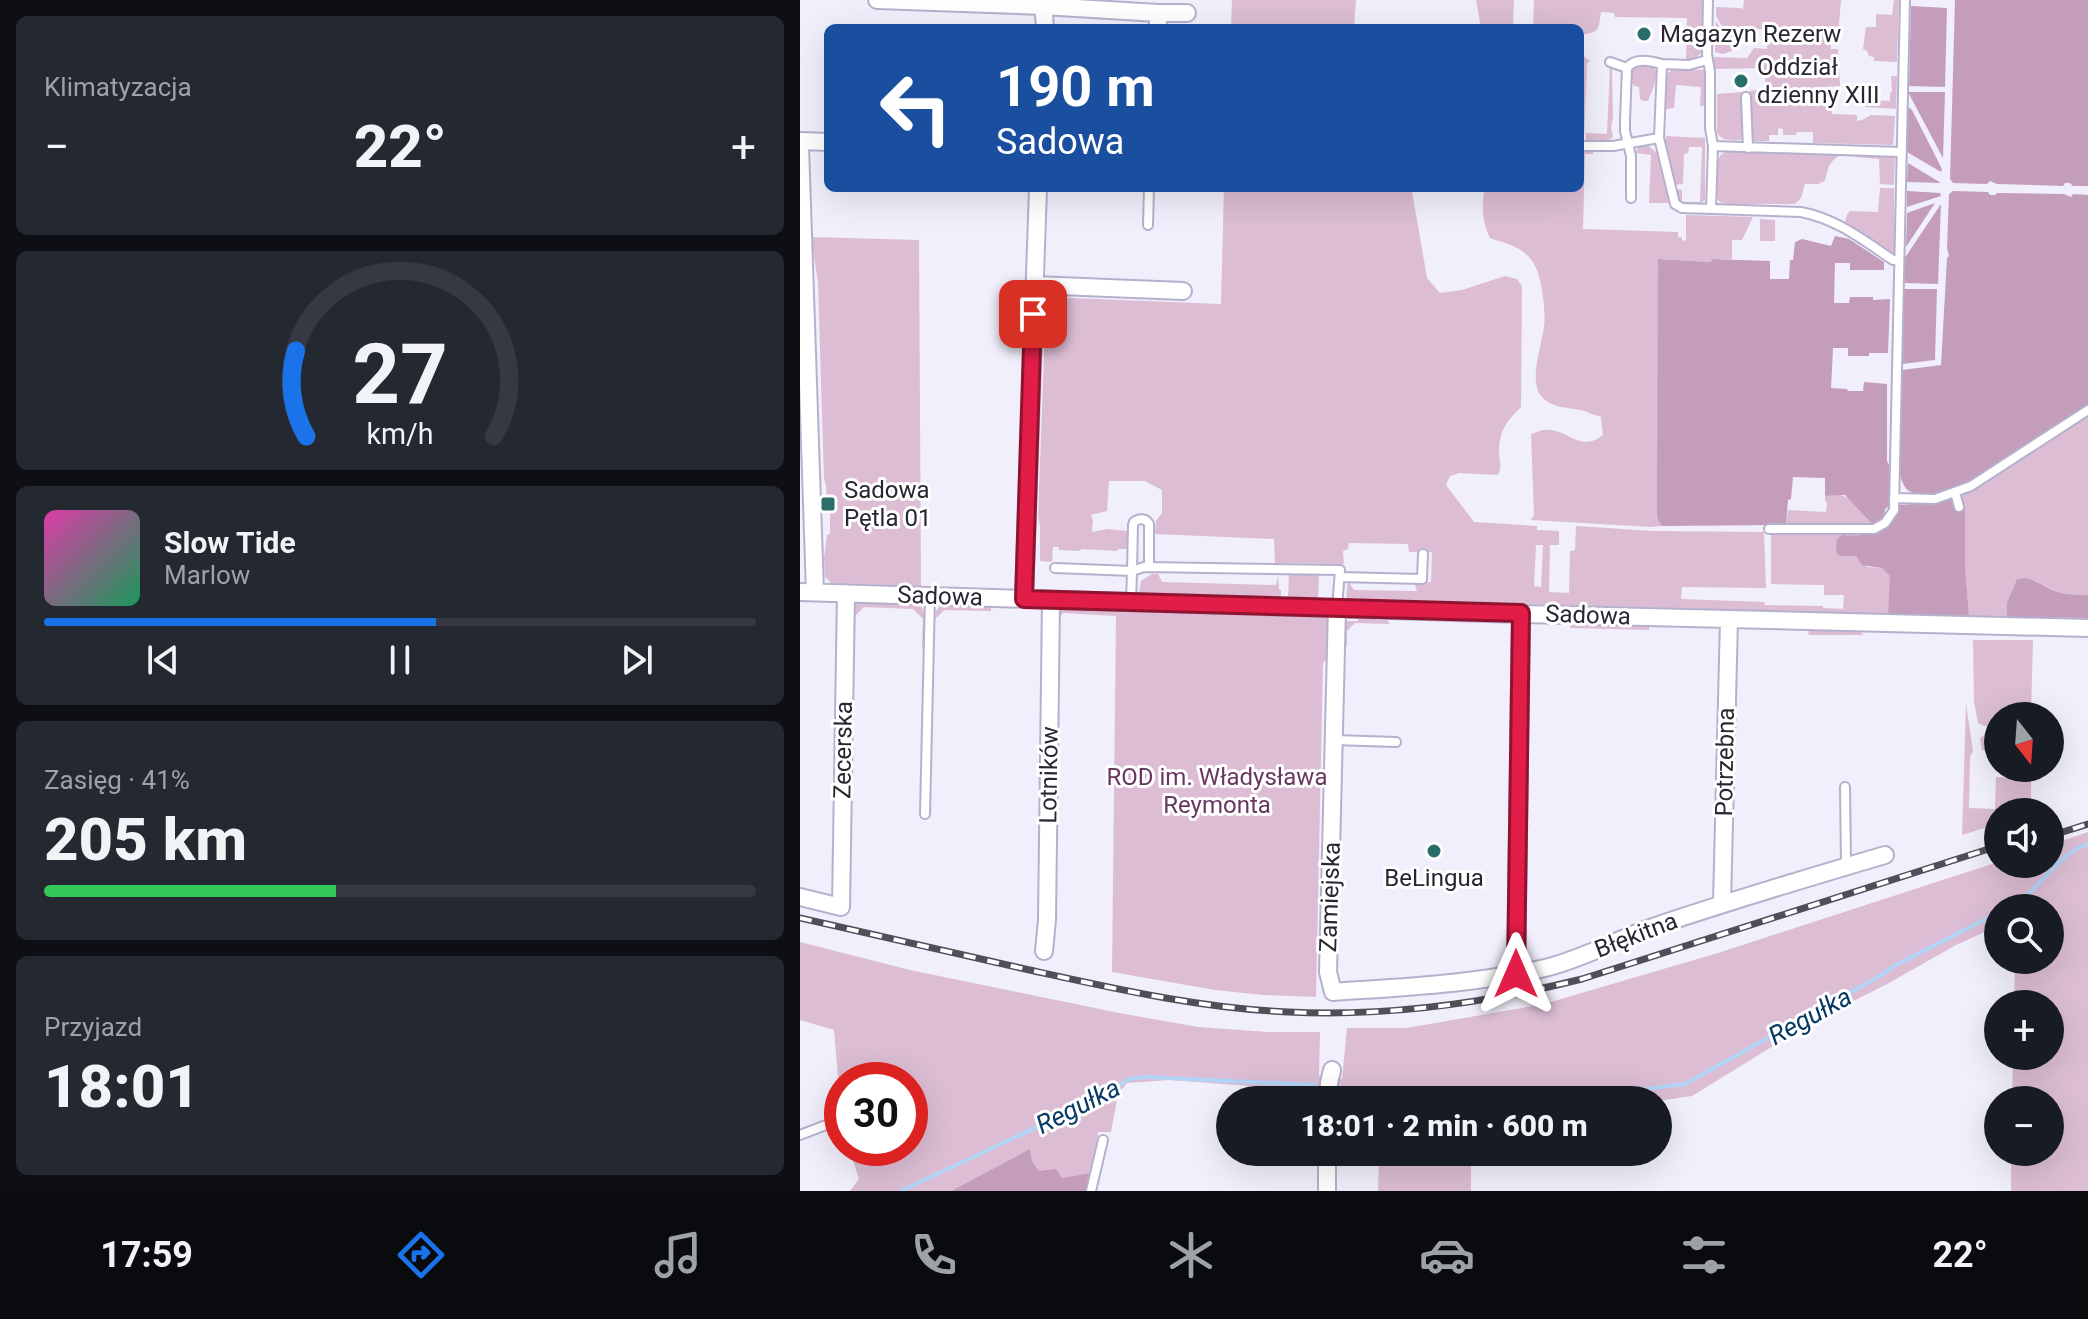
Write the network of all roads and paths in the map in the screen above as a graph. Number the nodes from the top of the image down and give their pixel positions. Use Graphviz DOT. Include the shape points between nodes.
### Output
graph roads {
  1 [pos="877,0"];
  2 [pos="1708,0"];
  3 [pos="1905,0"];
  4 [pos="1043,3"];
  5 [pos="1187,13"];
  6 [pos="1158,20"];
  7 [pos="1045,24"];
  8 [pos="1707,60"];
  9 [pos="1610,62"];
  10 [pos="1662,64"];
  11 [pos="1627,68"];
  12 [pos="1746,97"];
  13 [pos="1659,138"];
  14 [pos="824,142"];
  15 [pos="800,143"];
  16 [pos="1628,144"];
  17 [pos="1584,146"];
  18 [pos="1713,146"];
  19 [pos="1748,148"];
  20 [pos="1901,152"];
  21 [pos="1038,192"];
  22 [pos="1149,192"];
  23 [pos="1631,198"];
  24 [pos="1711,209"];
  25 [pos="1148,225"];
  26 [pos="1899,260"];
  27 [pos="1034,285"];
  28 [pos="1183,291"];
  29 [pos="2086,412"];
  30 [pos="1955,492"];
  31 [pos="1894,498"];
  32 [pos="1959,507"];
  33 [pos="1769,529"];
  34 [pos="1423,554"];
  35 [pos="1149,567"];
  36 [pos="1055,568"];
  37 [pos="1132,571"];
  38 [pos="1340,577"];
  39 [pos="808,592"];
  40 [pos="846,593"];
  41 [pos="930,596"];
  42 [pos="1024,599"];
  43 [pos="1051,600"];
  44 [pos="1131,602"];
  45 [pos="1337,608"];
  46 [pos="1521,613"];
  47 [pos="1729,619"];
  48 [pos="2088,628"];
  49 [pos="1333,740"];
  50 [pos="1396,742"];
  51 [pos="1845,787"];
  52 [pos="925,814"];
  53 [pos="1885,855"];
  54 [pos="1846,867"];
  55 [pos="800,897"];
  56 [pos="1722,904"];
  57 [pos="1044,951"];
  58 [pos="1516,974"];
  59 [pos="1333,992"];
  60 [pos="1332,1070"];
  61 [pos="1329,1086"];
  62 [pos="824,1126"];
  63 [pos="800,1135"];
  64 [pos="1103,1140"];
  65 [pos="1327,1166"];
  66 [pos="1091,1191"];
  67 [pos="1327,1191"];
  1 -- 4 [label="street"];
  2 -- 8 [label="lane"];
  3 -- 20 [label="lane"];
  4 -- 6 [label="street"];
  4 -- 7 [label="street"];
  5 -- 6 [label="street"];
  8 -- 10 [label="lane"];
  8 -- 18 [label="lane"];
  9 -- 11 [label="lane"];
  10 -- 11 [label="lane" via="1637,61"];
  10 -- 13 [label="lane"];
  11 -- 16 [label="lane"];
  12 -- 19 [label="lane"];
  13 -- 16 [label="lane"];
  13 -- 24 [label="lane" via="1675,204"];
  14 -- 15 [label="street"];
  15 -- 39 [label="street"];
  16 -- 17 [label="lane"];
  16 -- 23 [label="lane"];
  18 -- 19 [label="lane"];
  18 -- 24 [label="lane"];
  19 -- 20 [label="lane"];
  20 -- 26 [label="lane"];
  21 -- 27 [label="street"];
  22 -- 25 [label="lane"];
  24 -- 26 [label="lane" via="1817,216"];
  26 -- 31 [label="lane"];
  27 -- 28 [label="street"];
  27 -- 42 [label="street"];
  29 -- 30 [label="lane" via="1985,479"];
  30 -- 31 [label="lane" via="1931,499"];
  30 -- 32 [label="lane"];
  31 -- 33 [label="lane" via="1889,519 1874,529"];
  34 -- 38 [label="lane" via="1422,579"];
  35 -- 37 [label="lane"];
  35 -- 37 [label="lane" via="1149,524 1141,519 1133,525"];
  35 -- 38 [label="lane" via="1340,570"];
  36 -- 37 [label="lane"];
  37 -- 44 [label="lane"];
  38 -- 45 [label="lane"];
  39 -- 40 [label="street, Sadowa"];
  40 -- 41 [label="street, Sadowa"];
  40 -- 55 [label="street, Zecerska" via="841,907"];
  41 -- 42 [label="street, Sadowa"];
  41 -- 52 [label="lane"];
  42 -- 43 [label="street, Sadowa"];
  43 -- 44 [label="street, Sadowa"];
  43 -- 57 [label="street, Lotników"];
  44 -- 45 [label="street, Sadowa"];
  45 -- 46 [label="street, Sadowa"];
  45 -- 49 [label="street, Zamiejska"];
  46 -- 47 [label="street, Sadowa"];
  46 -- 58 [label="street"];
  47 -- 48 [label="street, Sadowa"];
  47 -- 56 [label="street, Potrzebna"];
  49 -- 50 [label="lane"];
  49 -- 59 [label="street, Zamiejska" via="1328,972"];
  51 -- 54 [label="lane"];
  53 -- 54 [label="street, Błękitna"];
  54 -- 56 [label="street, Błękitna"];
  56 -- 58 [label="street, Błękitna" via="1564,962"];
  58 -- 59 [label="street, Błękitna"];
  60 -- 61 [label="street"];
  62 -- 63 [label="lane"];
  64 -- 66 [label="lane"];
  65 -- 67 [label="street"];
}
